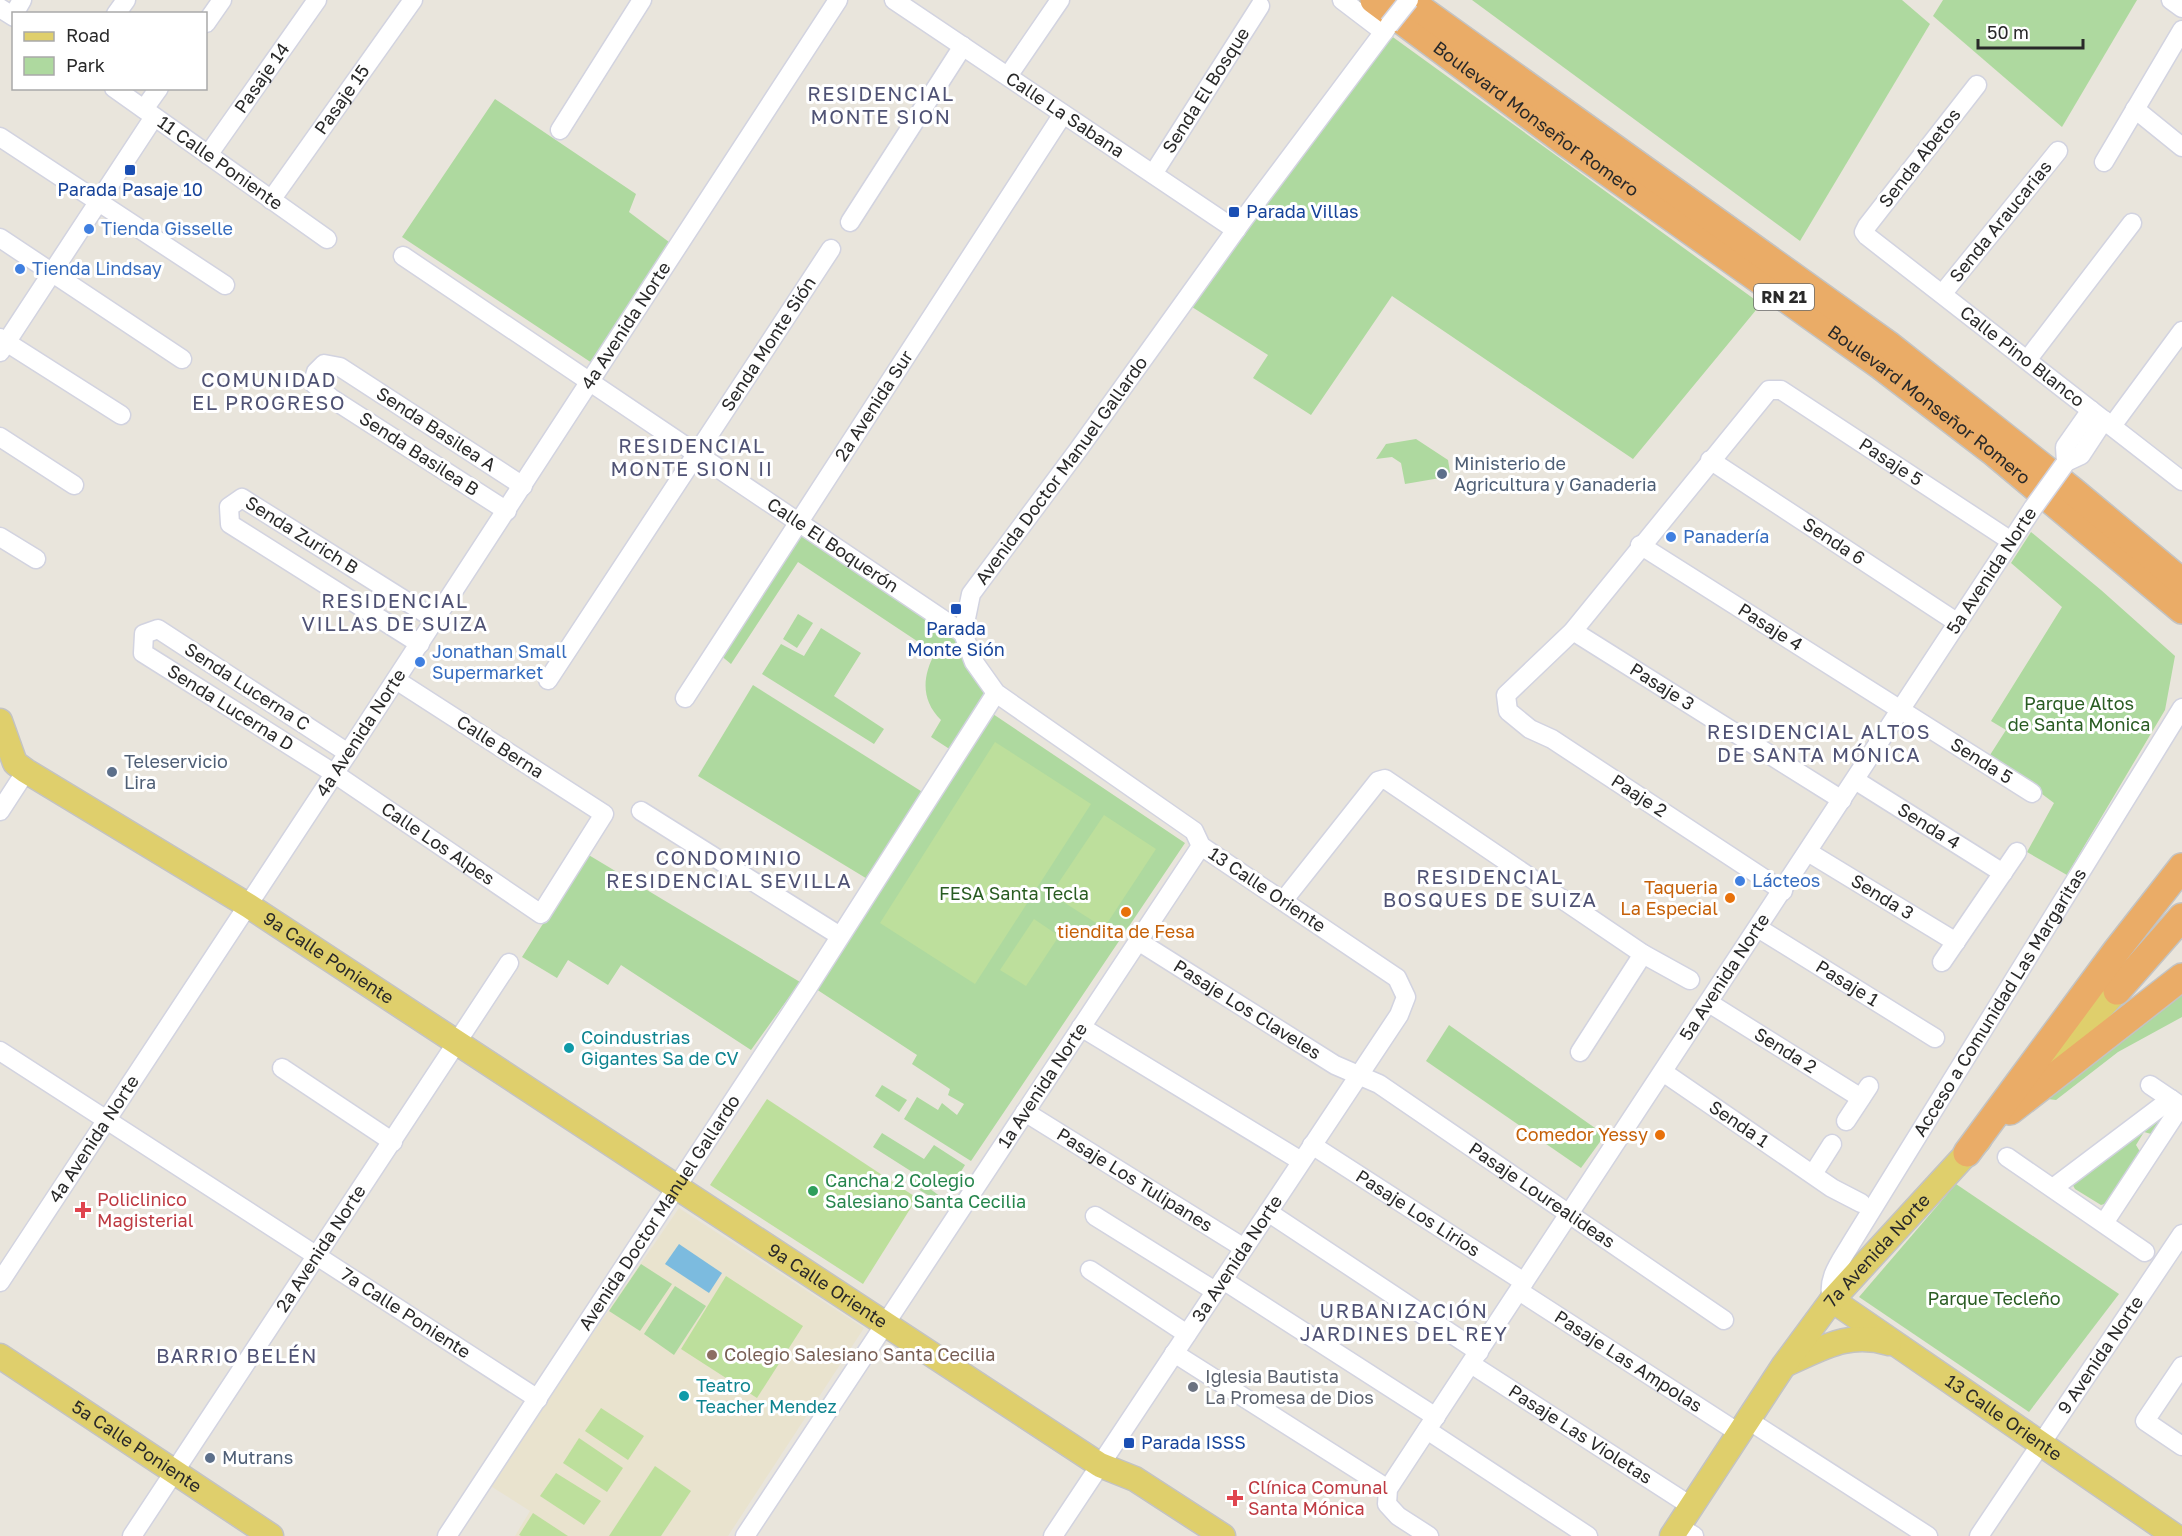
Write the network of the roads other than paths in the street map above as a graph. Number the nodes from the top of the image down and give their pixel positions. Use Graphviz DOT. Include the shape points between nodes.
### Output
graph roads {
  1 [pos="22,0"];
  2 [pos="222,0"];
  3 [pos="317,0"];
  4 [pos="413,0"];
  5 [pos="642,0"];
  6 [pos="838,0"];
  7 [pos="894,0"];
  8 [pos="1060,0"];
  9 [pos="1342,0"];
  10 [pos="1374,0"];
  11 [pos="1408,0"];
  12 [pos="2171,0"];
  13 [pos="1260,6"];
  14 [pos="2182,8"];
  15 [pos="13,12"];
  16 [pos="207,22"];
  17 [pos="1387,29"];
  18 [pos="2182,30"];
  19 [pos="963,46"];
  20 [pos="1008,76"];
  21 [pos="1977,85"];
  22 [pos="117,90"];
  23 [pos="158,90"];
  24 [pos="2135,109"];
  25 [pos="149,113"];
  26 [pos="1063,114"];
  27 [pos="560,130"];
  28 [pos="0,137"];
  29 [pos="2182,147"];
  30 [pos="2058,151"];
  31 [pos="208,155"];
  32 [pos="2104,162"];
  33 [pos="1153,174"];
  34 [pos="272,200"];
  35 [pos="98,203"];
  36 [pos="850,222"];
  37 [pos="2132,223"];
  38 [pos="1236,230"];
  39 [pos="1864,232"];
  40 [pos="0,238"];
  41 [pos="327,239"];
  42 [pos="831,249"];
  43 [pos="403,256"];
  44 [pos="52,273"];
  45 [pos="225,285"];
  46 [pos="1943,293"];
  47 [pos="2182,331"];
  48 [pos="2,344"];
  49 [pos="182,359"];
  50 [pos="2028,359"];
  51 [pos="315,372"];
  52 [pos="590,382"];
  53 [pos="121,415"];
  54 [pos="2103,419"];
  55 [pos="0,437"];
  56 [pos="697,453"];
  57 [pos="1710,460"];
  58 [pos="2182,481"];
  59 [pos="74,484"];
  60 [pos="523,486"];
  61 [pos="507,511"];
  62 [pos="800,522"];
  63 [pos="0,537"];
  64 [pos="2011,541"];
  65 [pos="1640,546"];
  66 [pos="36,559"];
  67 [pos="2141,574"];
  68 [pos="2182,582"];
  69 [pos="2182,610"];
  70 [pos="436,620"];
  71 [pos="2182,621"];
  72 [pos="1958,623"];
  73 [pos="1573,631"];
  74 [pos="963,633"];
  75 [pos="144,634"];
  76 [pos="420,644"];
  77 [pos="396,680"];
  78 [pos="548,680"];
  79 [pos="996,693"];
  80 [pos="685,698"];
  81 [pos="2182,708"];
  82 [pos="1900,711"];
  83 [pos="0,721"];
  84 [pos="348,753"];
  85 [pos="27,771"];
  86 [pos="335,774"];
  87 [pos="1855,780"];
  88 [pos="2032,793"];
  89 [pos="1842,800"];
  90 [pos="0,811"];
  91 [pos="641,811"];
  92 [pos="1201,846"];
  93 [pos="1808,852"];
  94 [pos="2017,852"];
  95 [pos="2182,867"];
  96 [pos="2003,873"];
  97 [pos="1783,891"];
  98 [pos="1283,901"];
  99 [pos="249,906"];
  100 [pos="541,914"];
  101 [pos="2182,917"];
  102 [pos="1758,928"];
  103 [pos="840,936"];
  104 [pos="2182,940"];
  105 [pos="1138,941"];
  106 [pos="1956,942"];
  107 [pos="1643,954"];
  108 [pos="1942,962"];
  109 [pos="509,963"];
  110 [pos="2182,976"];
  111 [pos="1397,978"];
  112 [pos="1690,980"];
  113 [pos="2117,991"];
  114 [pos="1709,1003"];
  115 [pos="1081,1027"];
  116 [pos="1935,1038"];
  117 [pos="458,1044"];
  118 [pos="0,1051"];
  119 [pos="1580,1052"];
  120 [pos="282,1068"];
  121 [pos="1664,1072"];
  122 [pos="1358,1074"];
  123 [pos="2150,1085"];
  124 [pos="2178,1104"];
  125 [pos="1025,1112"];
  126 [pos="1998,1120"];
  127 [pos="107,1121"];
  128 [pos="1846,1122"];
  129 [pos="393,1142"];
  130 [pos="1832,1144"];
  131 [pos="1312,1145"];
  132 [pos="1967,1153"];
  133 [pos="2007,1157"];
  134 [pos="1301,1161"];
  135 [pos="1814,1174"];
  136 [pos="675,1187"];
  137 [pos="2053,1188"];
  138 [pos="1861,1203"];
  139 [pos="1268,1212"];
  140 [pos="1569,1215"];
  141 [pos="1095,1216"];
  142 [pos="2104,1223"];
  143 [pos="2180,1243"];
  144 [pos="1244,1248"];
  145 [pos="2145,1252"];
  146 [pos="316,1257"];
  147 [pos="1090,1270"];
  148 [pos="0,1282"];
  149 [pos="1219,1285"];
  150 [pos="1522,1286"];
  151 [pos="1832,1300"];
  152 [pos="1724,1320"];
  153 [pos="883,1325"];
  154 [pos="1187,1334"];
  155 [pos="1904,1347"];
  156 [pos="1174,1353"];
  157 [pos="0,1356"];
  158 [pos="1475,1358"];
  159 [pos="1784,1365"];
  160 [pos="2182,1366"];
  161 [pos="538,1399"];
  162 [pos="1431,1423"];
  163 [pos="1744,1426"];
  164 [pos="2040,1442"];
  165 [pos="2182,1446"];
  166 [pos="1101,1465"];
  167 [pos="174,1472"];
  168 [pos="1388,1490"];
  169 [pos="1691,1506"];
  170 [pos="1681,1533"];
  171 [pos="748,1535"];
  172 [pos="132,1536"];
  173 [pos="271,1536"];
  174 [pos="447,1536"];
  175 [pos="1053,1536"];
  176 [pos="1194,1536"];
  177 [pos="1223,1536"];
  178 [pos="1429,1536"];
  179 [pos="1588,1536"];
  180 [pos="1929,1536"];
  181 [pos="1979,1536"];
  182 [pos="2175,1536"];
  1 -- 15 [label="street"];
  2 -- 16 [label="street"];
  3 -- 31 [label="street, Pasaje 14"];
  4 -- 34 [label="street, Pasaje 15"];
  5 -- 27 [label="street"];
  6 -- 52 [label="street, 4a Avenida Norte"];
  7 -- 19 [label="street, Calle La Sabana"];
  8 -- 20 [label="street"];
  9 -- 17 [label="street"];
  10 -- 67 [label="highway, Boulevard Monseñor Romero / RN 21" via="1565,142 1881,366"];
  11 -- 17 [label="street, Avenida Doctor Manuel Gallardo, bridge"];
  11 -- 68 [label="highway, Boulevard Monseñor Romero / RN 21" via="1890,346 2046,468"];
  12 -- 14 [label="street"];
  13 -- 33 [label="street, Senda El Bosque"];
  17 -- 38 [label="street, Avenida Doctor Manuel Gallardo"];
  18 -- 24 [label="street"];
  19 -- 20 [label="street, Calle La Sabana"];
  19 -- 36 [label="street"];
  20 -- 26 [label="street, Calle La Sabana"];
  21 -- 39 [label="street, Senda Abetos"];
  22 -- 25 [label="street, 11 Calle Poniente"];
  23 -- 25 [label="street"];
  24 -- 29 [label="street"];
  24 -- 32 [label="street"];
  25 -- 31 [label="street, 11 Calle Poniente"];
  25 -- 35 [label="street"];
  26 -- 33 [label="street, Calle La Sabana"];
  26 -- 62 [label="street, 2a Avenida Sur"];
  28 -- 35 [label="street"];
  30 -- 46 [label="street, Senda Araucarias"];
  31 -- 34 [label="street, 11 Calle Poniente"];
  33 -- 38 [label="street, Calle La Sabana"];
  34 -- 41 [label="street, 11 Calle Poniente"];
  35 -- 44 [label="street"];
  35 -- 45 [label="street"];
  37 -- 50 [label="street"];
  38 -- 74 [label="street, Avenida Doctor Manuel Gallardo" via="971,594"];
  39 -- 46 [label="street, Calle Pino Blanco"];
  40 -- 44 [label="street"];
  42 -- 56 [label="street, Senda Monte Sión"];
  43 -- 52 [label="street, Calle El Boquerón"];
  44 -- 48 [label="street"];
  44 -- 49 [label="street"];
  46 -- 50 [label="street, Calle Pino Blanco"];
  47 -- 54 [label="street, 5a Avenida Norte"];
  48 -- 53 [label="street"];
  50 -- 54 [label="street, Calle Pino Blanco"];
  51 -- 60 [label="street, Senda Basilea A" via="324,364 340,368"];
  51 -- 61 [label="street, Senda Basilea B" via="313,383 331,398"];
  52 -- 56 [label="street, Calle El Boquerón"];
  52 -- 60 [label="street, 4a Avenida Norte"];
  54 -- 58 [label="street, Calle Pino Blanco"];
  54 -- 64 [label="street, 5a Avenida Norte, bridge" via="2065,447 2065,464"];
  55 -- 59 [label="street"];
  56 -- 62 [label="street, Calle El Boquerón"];
  56 -- 78 [label="street, Senda Monte Sión"];
  57 -- 64 [label="street, Pasaje 5" via="1770,390 1781,390"];
  57 -- 65 [label="street"];
  57 -- 72 [label="street, Senda 6"];
  60 -- 61 [label="street, 4a Avenida Norte"];
  61 -- 70 [label="street, 4a Avenida Norte"];
  62 -- 74 [label="street, Calle El Boquerón"];
  62 -- 80 [label="street, 2a Avenida Sur"];
  63 -- 66 [label="street"];
  64 -- 72 [label="street, 5a Avenida Norte"];
  65 -- 73 [label="street"];
  65 -- 82 [label="street, Pasaje 4"];
  67 -- 69 [label="highway, Boulevard Monseñor Romero / RN 21"];
  67 -- 71 [label="highway"];
  70 -- 76 [label="street, 4a Avenida Norte"];
  70 -- 76 [label="street, Senda Zurich B" via="242,498 229,507 230,524"];
  72 -- 82 [label="street, 5a Avenida Norte"];
  73 -- 89 [label="street, Pasaje 3"];
  73 -- 97 [label="street, Paaje 2" via="1506,695 1508,711 1530,729 1552,739"];
  74 -- 79 [label="street" via="974,662"];
  75 -- 84 [label="street, Senda Lucerna C" via="158,629"];
  75 -- 86 [label="street, Senda Lucerna D" via="144,653"];
  76 -- 77 [label="street, 4a Avenida Norte"];
  77 -- 84 [label="street, 4a Avenida Norte"];
  77 -- 100 [label="street, Calle Berna" via="604,814"];
  79 -- 92 [label="street, 13 Calle Oriente" via="1194,831"];
  79 -- 103 [label="street, Avenida Doctor Manuel Gallardo"];
  81 -- 151 [label="street, Acceso a Comunidad Las Margaritas" via="1852,1242 1831,1278 1828,1287"];
  82 -- 87 [label="street, 5a Avenida Norte"];
  82 -- 88 [label="street, Senda 5"];
  83 -- 85 [label="main road, 9a Calle Poniente" via="15,763"];
  84 -- 86 [label="street, 4a Avenida Norte"];
  85 -- 90 [label="street"];
  85 -- 99 [label="main road, 9a Calle Poniente"];
  86 -- 99 [label="street, 4a Avenida Norte"];
  86 -- 100 [label="street, Calle Los Alpes"];
  87 -- 89 [label="street, 5a Avenida Norte"];
  87 -- 96 [label="street, Senda 4"];
  89 -- 93 [label="street, 5a Avenida Norte"];
  91 -- 103 [label="street"];
  92 -- 98 [label="street, 13 Calle Oriente"];
  92 -- 105 [label="street, 1a Avenida Norte"];
  93 -- 97 [label="street, 5a Avenida Norte"];
  93 -- 106 [label="street, Senda 3"];
  94 -- 96 [label="street"];
  95 -- 132 [label="highway"];
  96 -- 106 [label="street"];
  97 -- 102 [label="street, 5a Avenida Norte"];
  98 -- 107 [label="street" via="1378,781 1385,779"];
  98 -- 111 [label="street, 13 Calle Oriente"];
  99 -- 117 [label="main road, 9a Calle Poniente"];
  99 -- 127 [label="street, 4a Avenida Norte"];
  101 -- 113 [label="highway"];
  102 -- 114 [label="street, 5a Avenida Norte"];
  102 -- 116 [label="street, Pasaje 1"];
  103 -- 136 [label="street, Avenida Doctor Manuel Gallardo"];
  104 -- 113 [label="highway"];
  105 -- 115 [label="street, 1a Avenida Norte"];
  105 -- 122 [label="street, Pasaje Los Claveles" via="1335,1065"];
  106 -- 108 [label="street"];
  107 -- 112 [label="street"];
  107 -- 119 [label="street"];
  109 -- 117 [label="street, 2a Avenida Norte"];
  110 -- 126 [label="highway"];
  111 -- 122 [label="street, 3a Avenida Norte" via="1406,998 1399,1015"];
  113 -- 126 [label="main road, 7a Avenida Norte"];
  114 -- 121 [label="street, 5a Avenida Norte"];
  114 -- 128 [label="street, Senda 2" via="1865,1092"];
  115 -- 125 [label="street, 1a Avenida Norte"];
  115 -- 134 [label="street"];
  117 -- 129 [label="street, 2a Avenida Norte"];
  117 -- 136 [label="main road, 9a Calle Poniente"];
  118 -- 127 [label="street, 7a Calle Poniente"];
  120 -- 129 [label="street"];
  121 -- 135 [label="street, Senda 1"];
  121 -- 140 [label="street, 5a Avenida Norte"];
  122 -- 131 [label="street, 3a Avenida Norte"];
  122 -- 140 [label="street, Pasaje Lourealideas" via="1379,1084"];
  123 -- 124 [label="street"];
  124 -- 137 [label="street"];
  124 -- 142 [label="street"];
  125 -- 144 [label="street, Pasaje Los Tulipanes"];
  125 -- 153 [label="street, 1a Avenida Norte"];
  126 -- 132 [label="main road, 7a Avenida Norte"];
  127 -- 146 [label="street, 7a Calle Poniente"];
  127 -- 148 [label="street, 4a Avenida Norte"];
  129 -- 146 [label="street, 2a Avenida Norte"];
  130 -- 135 [label="street"];
  131 -- 134 [label="street, 3a Avenida Norte"];
  131 -- 150 [label="street, Pasaje Los Lirios"];
  132 -- 151 [label="main road, 7a Avenida Norte"];
  133 -- 137 [label="street"];
  134 -- 139 [label="street, 3a Avenida Norte"];
  135 -- 138 [label="street, Senda 1"];
  136 -- 153 [label="main road, 9a Calle Oriente"];
  136 -- 161 [label="street, Avenida Doctor Manuel Gallardo"];
  137 -- 142 [label="street"];
  139 -- 144 [label="street, 3a Avenida Norte"];
  139 -- 158 [label="street, Pasaje Las Violetas"];
  140 -- 150 [label="street, 5a Avenida Norte"];
  140 -- 152 [label="street, Pasaje Lourealideas"];
  141 -- 149 [label="street"];
  142 -- 145 [label="street"];
  143 -- 164 [label="street, 9 Avenida Norte"];
  144 -- 149 [label="street, 3a Avenida Norte"];
  146 -- 161 [label="street, 7a Calle Poniente"];
  146 -- 167 [label="street, 2a Avenida Norte"];
  147 -- 154 [label="street"];
  149 -- 154 [label="street, 3a Avenida Norte"];
  149 -- 162 [label="street"];
  150 -- 158 [label="street, 5a Avenida Norte"];
  150 -- 163 [label="street, Pasaje Las Ampolas"];
  151 -- 155 [label="main road, 13 Calle Oriente"];
  151 -- 159 [label="main road, 7a Avenida Norte"];
  153 -- 166 [label="main road, 9a Calle Oriente"];
  153 -- 171 [label="street, 1a Avenida Norte"];
  154 -- 156 [label="street, 3a Avenida Norte"];
  155 -- 159 [label="main road" via="1875,1339 1842,1339"];
  155 -- 164 [label="main road, 13 Calle Oriente"];
  156 -- 166 [label="street, 3a Avenida Norte"];
  156 -- 168 [label="street"];
  157 -- 167 [label="main road, 5a Calle Poniente"];
  158 -- 162 [label="street, 5a Avenida Norte"];
  158 -- 169 [label="street, Pasaje Las Violetas"];
  159 -- 163 [label="main road, 7a Avenida Norte"];
  160 -- 165 [label="street" via="2145,1421"];
  161 -- 174 [label="street, Avenida Doctor Manuel Gallardo"];
  162 -- 168 [label="street, 5a Avenida Norte"];
  162 -- 179 [label="street"];
  163 -- 169 [label="main road, 7a Avenida Norte"];
  163 -- 180 [label="street"];
  164 -- 181 [label="street, 9 Avenida Norte"];
  164 -- 182 [label="main road, 13 Calle Oriente"];
  166 -- 175 [label="street, 3a Avenida Norte"];
  166 -- 176 [label="main road, 9a Calle Oriente" via="1127,1491"];
  166 -- 177 [label="main road, 9a Calle Oriente" via="1135,1479"];
  167 -- 172 [label="street, 2a Avenida Norte"];
  167 -- 173 [label="main road, 5a Calle Poniente"];
  168 -- 178 [label="street" via="1387,1504"];
  169 -- 170 [label="main road, 7a Avenida Norte"];
}
